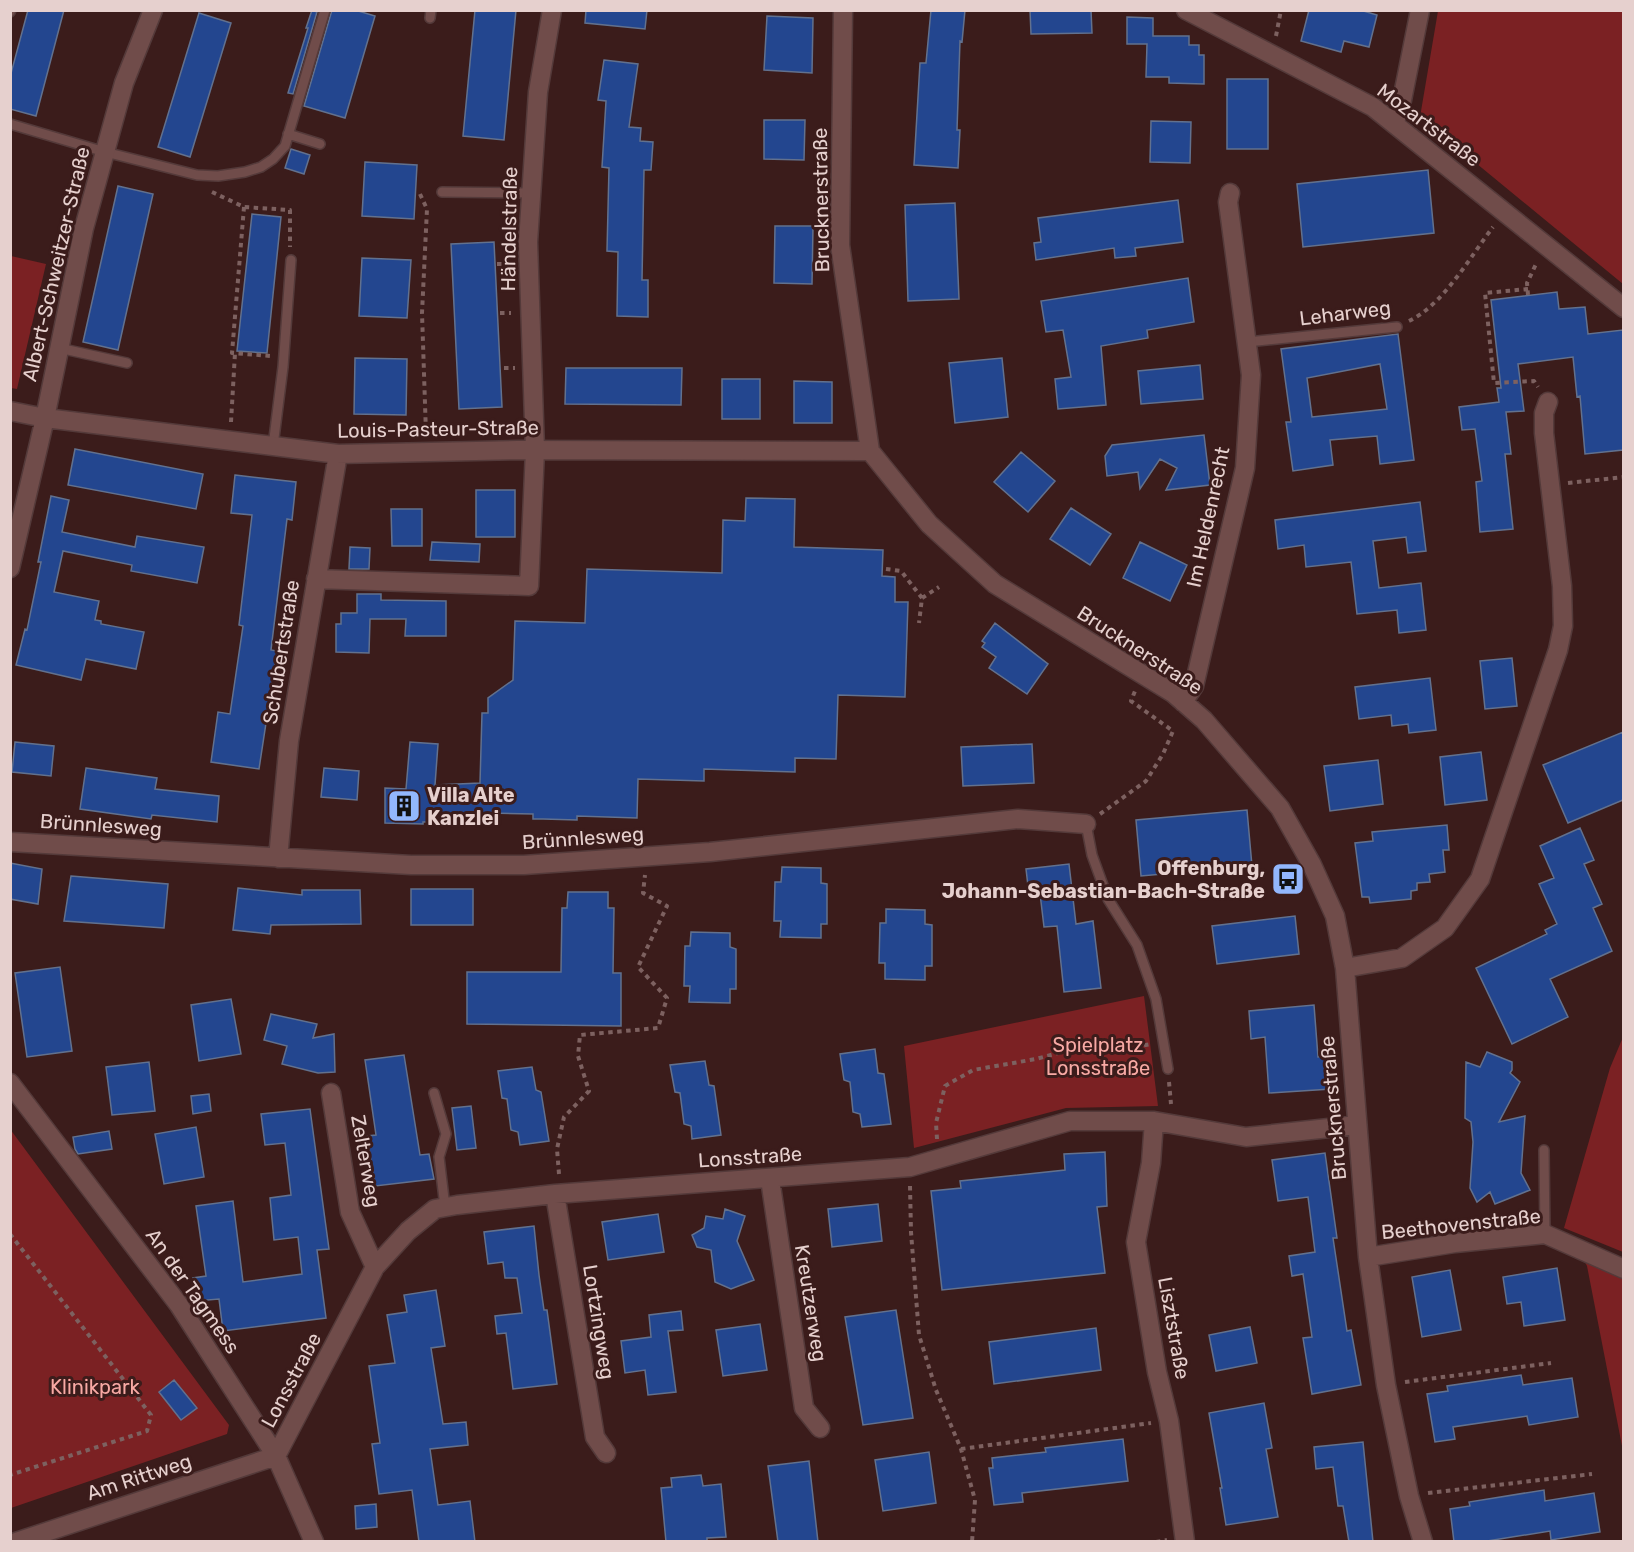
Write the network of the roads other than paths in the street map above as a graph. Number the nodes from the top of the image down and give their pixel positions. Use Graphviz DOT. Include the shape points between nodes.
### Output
graph roads {
  1 [pos="153,10"];
  2 [pos="325,10"];
  3 [pos="552,10"];
  4 [pos="843,10"];
  5 [pos="1185,10"];
  6 [pos="1420,10"];
  7 [pos="1394,122"];
  8 [pos="10,124"];
  9 [pos="288,134"];
  10 [pos="320,144"];
  11 [pos="105,152"];
  12 [pos="442,192"];
  13 [pos="530,193"];
  14 [pos="1230,193"];
  15 [pos="291,260"];
  16 [pos="1623,308"];
  17 [pos="1397,327"];
  18 [pos="1247,342"];
  19 [pos="59,348"];
  20 [pos="127,363"];
  21 [pos="1548,402"];
  22 [pos="10,411"];
  23 [pos="45,418"];
  24 [pos="273,446"];
  25 [pos="535,450"];
  26 [pos="870,451"];
  27 [pos="338,454"];
  28 [pos="10,568"];
  29 [pos="316,579"];
  30 [pos="1183,702"];
  31 [pos="1086,824"];
  32 [pos="10,842"];
  33 [pos="278,858"];
  34 [pos="1345,968"];
  35 [pos="1168,1069"];
  36 [pos="10,1083"];
  37 [pos="331,1094"];
  38 [pos="434,1094"];
  39 [pos="1154,1121"];
  40 [pos="1357,1125"];
  41 [pos="1544,1150"];
  42 [pos="770,1179"];
  43 [pos="558,1193"];
  44 [pos="445,1207"];
  45 [pos="1545,1234"];
  46 [pos="1368,1257"];
  47 [pos="375,1267"];
  48 [pos="1623,1269"];
  49 [pos="820,1428"];
  50 [pos="606,1453"];
  51 [pos="276,1456"];
  52 [pos="16,1542"];
  53 [pos="314,1542"];
  54 [pos="1185,1542"];
  55 [pos="1424,1542"];
  1 -- 11 [label="street, Albert-Schweitzer-Straße" via="124,83"];
  2 -- 9 [label="lane"];
  3 -- 13 [label="street, Händelstraße" via="538,92"];
  4 -- 26 [label="street, Brucknerstraße" via="840,245"];
  5 -- 7 [label="street, Mozartstraße" via="1373,107"];
  6 -- 7 [label="street" via="1400,110"];
  7 -- 16 [label="street, Mozartstraße"];
  8 -- 11 [label="lane"];
  9 -- 10 [label="lane"];
  9 -- 11 [label="lane" via="285,146 273,159 245,172 204,175"];
  11 -- 19 [label="street, Albert-Schweitzer-Straße" via="84,228"];
  12 -- 13 [label="lane"];
  13 -- 25 [label="street, Händelstraße"];
  14 -- 18 [label="street, Im Heldenrecht" via="1228,202"];
  15 -- 24 [label="lane"];
  17 -- 18 [label="lane, Leharweg"];
  18 -- 30 [label="street, Im Heldenrecht" via="1251,375 1245,468 1194,686"];
  19 -- 20 [label="lane"];
  19 -- 23 [label="street, Albert-Schweitzer-Straße"];
  21 -- 34 [label="street" via="1544,433 1563,626 1480,879 1445,928 1402,958"];
  22 -- 23 [label="street, Louis-Pasteur-Straße"];
  23 -- 24 [label="street, Louis-Pasteur-Straße"];
  23 -- 28 [label="street, Albert-Schweitzer-Straße"];
  24 -- 27 [label="street, Louis-Pasteur-Straße"];
  25 -- 26 [label="street, Louis-Pasteur-Straße"];
  25 -- 27 [label="street, Louis-Pasteur-Straße"];
  25 -- 29 [label="street, Händelstraße" via="529,586"];
  26 -- 30 [label="street, Brucknerstraße" via="929,524 995,584"];
  27 -- 29 [label="street, Schubertstraße"];
  29 -- 33 [label="street, Schubertstraße" via="289,741"];
  30 -- 34 [label="street, Brucknerstraße" via="1204,720 1280,808 1335,916"];
  31 -- 33 [label="street, Brünnlesweg" via="1018,819 711,852 524,866 411,866"];
  31 -- 35 [label="lane" via="1108,899 1137,945 1156,999"];
  32 -- 33 [label="street, Brünnlesweg"];
  34 -- 40 [label="street, Brucknerstraße"];
  36 -- 51 [label="street, An der Tagmess" via="179,1305"];
  37 -- 47 [label="street, Zelterweg" via="350,1212"];
  38 -- 44 [label="lane" via="446,1134 439,1157"];
  39 -- 40 [label="street, Lonsstraße" via="1246,1137"];
  39 -- 42 [label="street, Lonsstraße" via="1070,1121 910,1167"];
  39 -- 54 [label="street, Lisztstraße" via="1151,1163 1136,1242 1169,1421"];
  40 -- 46 [label="street, Brucknerstraße"];
  41 -- 45 [label="lane"];
  42 -- 43 [label="street, Lonsstraße"];
  42 -- 49 [label="street, Kreutzerweg" via="804,1408"];
  43 -- 44 [label="street, Lonsstraße"];
  43 -- 50 [label="street, Lortzingweg" via="595,1437"];
  44 -- 47 [label="street, Lonsstraße" via="435,1209 408,1231"];
  45 -- 46 [label="street, Beethovenstraße"];
  45 -- 48 [label="street, Beethovenstraße"];
  46 -- 55 [label="street, Brucknerstraße" via="1386,1385 1409,1496"];
  47 -- 51 [label="street, Lonsstraße"];
  51 -- 52 [label="street, Am Rittweg"];
  51 -- 53 [label="street, An der Tagmess"];
}
